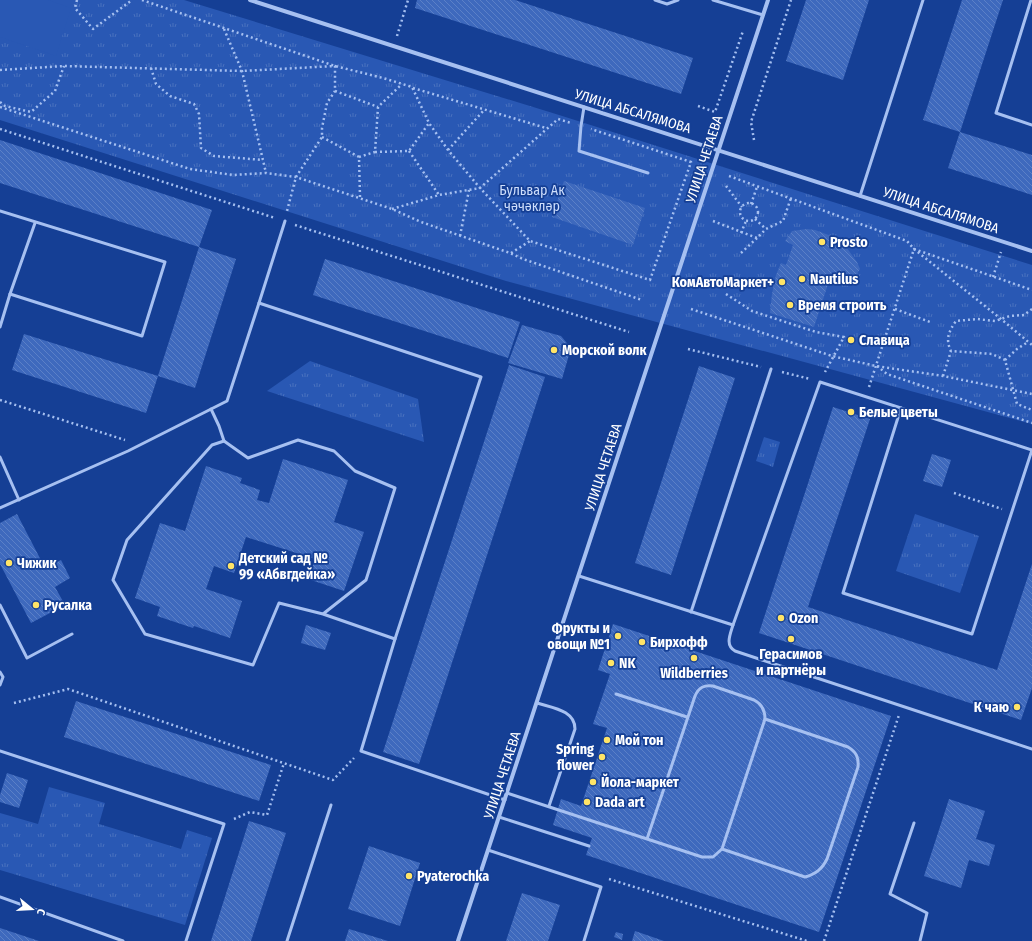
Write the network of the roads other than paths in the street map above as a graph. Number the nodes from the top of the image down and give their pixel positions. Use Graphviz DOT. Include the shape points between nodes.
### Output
graph roads {
  1 [pos="250,0"];
  2 [pos="655,0"];
  3 [pos="678,0"];
  4 [pos="713,0"];
  5 [pos="768,0"];
  6 [pos="923,0"];
  7 [pos="1031,0"];
  8 [pos="763,15"];
  9 [pos="584,107"];
  10 [pos="1032,125"];
  11 [pos="719,150"];
  12 [pos="648,173"];
  13 [pos="860,196"];
  14 [pos="0,211"];
  15 [pos="285,221"];
  16 [pos="35,223"];
  17 [pos="1032,251"];
  18 [pos="10,294"];
  19 [pos="259,303"];
  20 [pos="0,327"];
  21 [pos="771,370"];
  22 [pos="901,408"];
  23 [pos="211,409"];
  24 [pos="224,440"];
  25 [pos="1032,450"];
  26 [pos="0,457"];
  27 [pos="19,500"];
  28 [pos="0,508"];
  29 [pos="579,576"];
  30 [pos="0,605"];
  31 [pos="691,612"];
  32 [pos="323,614"];
  33 [pos="733,625"];
  34 [pos="72,634"];
  35 [pos="395,640"];
  36 [pos="0,672"];
  37 [pos="0,685"];
  38 [pos="616,694"];
  39 [pos="537,703"];
  40 [pos="687,717"];
  41 [pos="765,719"];
  42 [pos="1032,749"];
  43 [pos="0,751"];
  44 [pos="507,793"];
  45 [pos="505,800"];
  46 [pos="331,805"];
  47 [pos="549,806"];
  48 [pos="499,817"];
  49 [pos="914,823"];
  50 [pos="647,839"];
  51 [pos="589,846"];
  52 [pos="722,849"];
  53 [pos="488,850"];
  54 [pos="0,897"];
  55 [pos="123,941"];
  56 [pos="186,941"];
  57 [pos="286,941"];
  58 [pos="458,941"];
  59 [pos="584,941"];
  60 [pos="920,941"];
  1 -- 9 [label="street, УЛИЦА АБСАЛЯМОВА"];
  2 -- 3 [label="lane" via="667,4"];
  4 -- 8 [label="lane"];
  5 -- 8 [label="street, УЛИЦА ЧЕТАЕВА"];
  6 -- 13 [label="lane"];
  7 -- 10 [label="lane" via="996,113"];
  8 -- 11 [label="street, УЛИЦА ЧЕТАЕВА"];
  9 -- 11 [label="street, УЛИЦА АБСАЛЯМОВА"];
  9 -- 12 [label="lane" via="579,151"];
  11 -- 13 [label="street, УЛИЦА АБСАЛЯМОВА"];
  11 -- 29 [label="street, УЛИЦА ЧЕТАЕВА"];
  13 -- 17 [label="street, УЛИЦА АБСАЛЯМОВА"];
  14 -- 16 [label="lane"];
  15 -- 19 [label="lane"];
  16 -- 18 [label="lane"];
  16 -- 18 [label="lane" via="164,262 142,336"];
  18 -- 20 [label="lane"];
  19 -- 23 [label="lane" via="227,401"];
  19 -- 35 [label="lane" via="481,377"];
  21 -- 31 [label="lane"];
  22 -- 25 [label="lane"];
  22 -- 25 [label="lane" via="843,593 972,634"];
  22 -- 33 [label="lane" via="820,382"];
  23 -- 24 [label="lane"];
  23 -- 27 [label="lane"];
  24 -- 32 [label="lane" via="248,458 298,440 334,451 355,471 395,488 366,580"];
  24 -- 32 [label="lane" via="212,445 127,540 113,580 145,634 253,665 279,603"];
  26 -- 27 [label="lane"];
  27 -- 28 [label="lane"];
  29 -- 31 [label="lane"];
  29 -- 39 [label="street, УЛИЦА ЧЕТАЕВА"];
  30 -- 34 [label="lane" via="27,658"];
  31 -- 33 [label="lane"];
  32 -- 35 [label="lane"];
  33 -- 42 [label="lane" via="728,644 735,651"];
  35 -- 45 [label="lane" via="361,751"];
  36 -- 37 [label="lane" via="3,677"];
  38 -- 40 [label="lane"];
  39 -- 44 [label="street, УЛИЦА ЧЕТАЕВА"];
  39 -- 47 [label="lane" via="567,713 575,723"];
  40 -- 41 [label="lane" via="698,689 707,685 754,700 763,707"];
  40 -- 50 [label="lane"];
  41 -- 52 [label="lane"];
  41 -- 52 [label="lane" via="848,746 857,755 859,761 856,774 828,860 812,875 805,877"];
  43 -- 56 [label="lane" via="224,824"];
  44 -- 45 [label="street, УЛИЦА ЧЕТАЕВА"];
  44 -- 47 [label="lane"];
  45 -- 48 [label="street, УЛИЦА ЧЕТАЕВА"];
  46 -- 57 [label="lane"];
  47 -- 50 [label="lane"];
  48 -- 51 [label="lane"];
  48 -- 53 [label="street, УЛИЦА ЧЕТАЕВА"];
  49 -- 60 [label="lane" via="890,894 927,913"];
  50 -- 52 [label="lane" via="702,857 713,857"];
  53 -- 58 [label="street, УЛИЦА ЧЕТАЕВА"];
  53 -- 59 [label="lane" via="601,887"];
  54 -- 55 [label="lane"];
}
